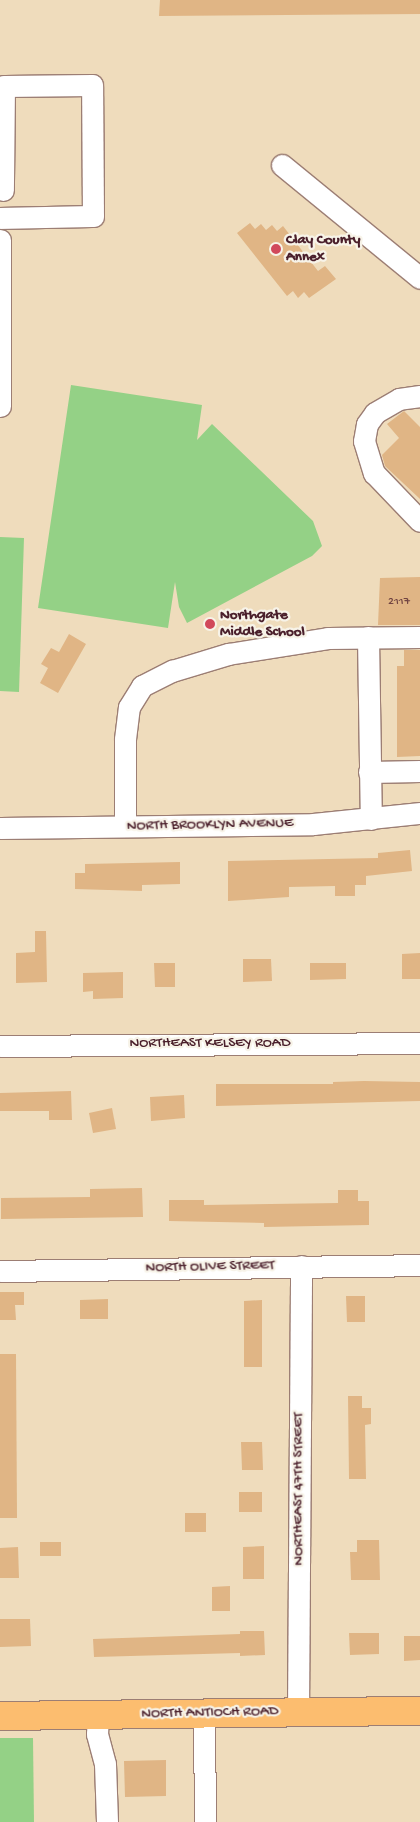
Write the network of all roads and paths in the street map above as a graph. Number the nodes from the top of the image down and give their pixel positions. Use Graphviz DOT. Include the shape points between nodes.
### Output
graph roads {
  1 [pos="282,165"];
  2 [pos="2,190"];
  3 [pos="0,218"];
  4 [pos="0,240"];
  5 [pos="420,278"];
  6 [pos="420,396"];
  7 [pos="0,406"];
  8 [pos="420,521"];
  9 [pos="368,636"];
  10 [pos="420,637"];
  11 [pos="420,771"];
  12 [pos="369,772"];
  13 [pos="420,813"];
  14 [pos="372,819"];
  15 [pos="125,826"];
  16 [pos="0,828"];
  17 [pos="420,1043"];
  18 [pos="0,1046"];
  19 [pos="420,1265"];
  20 [pos="301,1266"];
  21 [pos="0,1271"];
  22 [pos="420,1711"];
  23 [pos="298,1712"];
  24 [pos="204,1714"];
  25 [pos="98,1715"];
  26 [pos="0,1716"];
  27 [pos="107,1822"];
  28 [pos="205,1822"];
  1 -- 5 [label="street"];
  2 -- 3 [label="street"];
  2 -- 3 [label="street" via="4,86 92,85 93,216"];
  4 -- 7 [label="street"];
  6 -- 8 [label="street" via="399,399 375,413 366,424 364,441 374,473"];
  9 -- 10 [label="street"];
  9 -- 12 [label="street"];
  9 -- 15 [label="street" via="328,638 228,654 172,671 142,686 130,707 125,739"];
  11 -- 12 [label="street"];
  12 -- 14 [label="street"];
  13 -- 14 [label="street, NORTH BROOKLYN AVENUE"];
  14 -- 15 [label="street, NORTH BROOKLYN AVENUE" via="313,824"];
  15 -- 16 [label="street, NORTH BROOKLYN AVENUE"];
  17 -- 18 [label="street, NORTHEAST KELSEY ROAD"];
  19 -- 20 [label="street, NORTH OLIVE STREET"];
  20 -- 21 [label="street, NORTH OLIVE STREET"];
  20 -- 23 [label="street, NORTHEAST 47TH STREET"];
  22 -- 23 [label="main road, NORTH ANTIOCH ROAD"];
  23 -- 24 [label="main road, NORTH ANTIOCH ROAD"];
  24 -- 25 [label="main road, NORTH ANTIOCH ROAD"];
  24 -- 28 [label="street"];
  25 -- 26 [label="main road, NORTH ANTIOCH ROAD"];
  25 -- 27 [label="street" via="97,1734 105,1764"];
}
